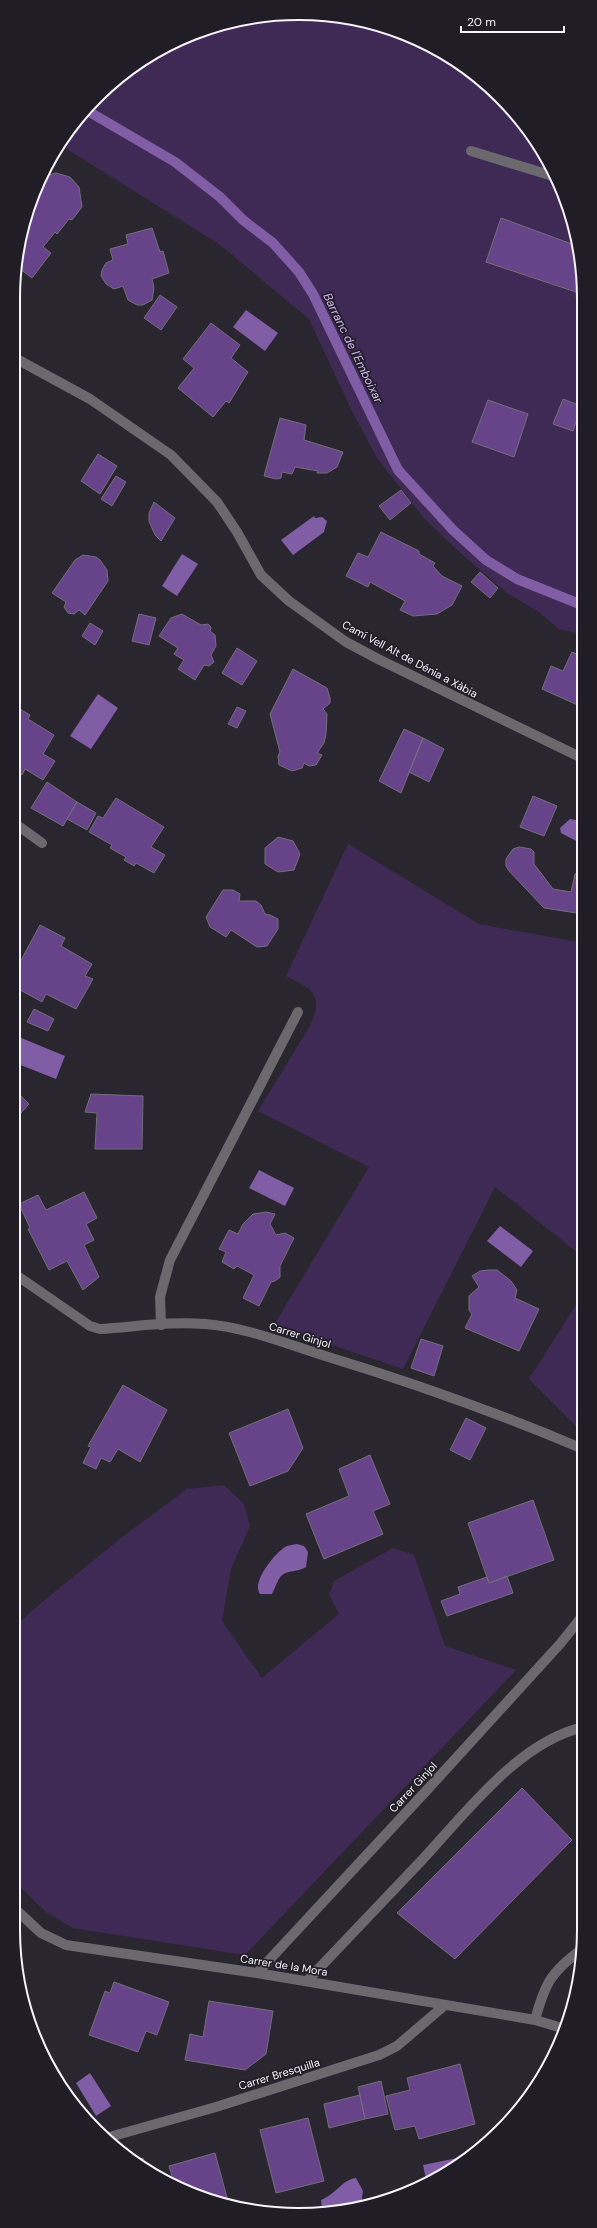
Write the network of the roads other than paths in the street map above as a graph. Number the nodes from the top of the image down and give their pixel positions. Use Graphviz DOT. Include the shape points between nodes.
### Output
graph roads {
  1 [pos="471,151"];
  2 [pos="548,174"];
  3 [pos="20,361"];
  4 [pos="577,756"];
  5 [pos="20,827"];
  6 [pos="42,843"];
  7 [pos="298,1012"];
  8 [pos="20,1278"];
  9 [pos="161,1325"];
  10 [pos="577,1447"];
  11 [pos="577,1623"];
  12 [pos="577,1730"];
  13 [pos="20,1914"];
  14 [pos="576,1954"];
  15 [pos="257,1973"];
  16 [pos="307,1981"];
  17 [pos="445,2005"];
  18 [pos="535,2020"];
  19 [pos="559,2027"];
  20 [pos="112,2136"];
  1 -- 2 [label="street"];
  3 -- 4 [label="street, Camí Vell Alt de Dénia a Xàbia" via="90,399 171,455 217,502 261,575 289,601 346,642"];
  5 -- 6 [label="street"];
  7 -- 9 [label="street" via="170,1260 160,1297"];
  8 -- 9 [label="street, Carrer Ginjol" via="90,1326 100,1329"];
  9 -- 10 [label="street, Carrer Ginjol" via="206,1324 243,1330 412,1382 474,1404"];
  11 -- 15 [label="street, Carrer Ginjol" via="438,1778"];
  12 -- 16 [label="street" via="557,1737 523,1757 488,1790"];
  13 -- 15 [label="street, Carrer de la Mora" via="41,1933 66,1945"];
  14 -- 18 [label="street" via="557,1969 546,1983"];
  15 -- 16 [label="street, Carrer de la Mora"];
  16 -- 17 [label="street, Carrer de la Mora"];
  17 -- 18 [label="street, Carrer de la Mora"];
  17 -- 20 [label="street, Carrer Bresquilla" via="397,2046 379,2055 216,2107"];
  18 -- 19 [label="street, Carrer de la Mora"];
}
